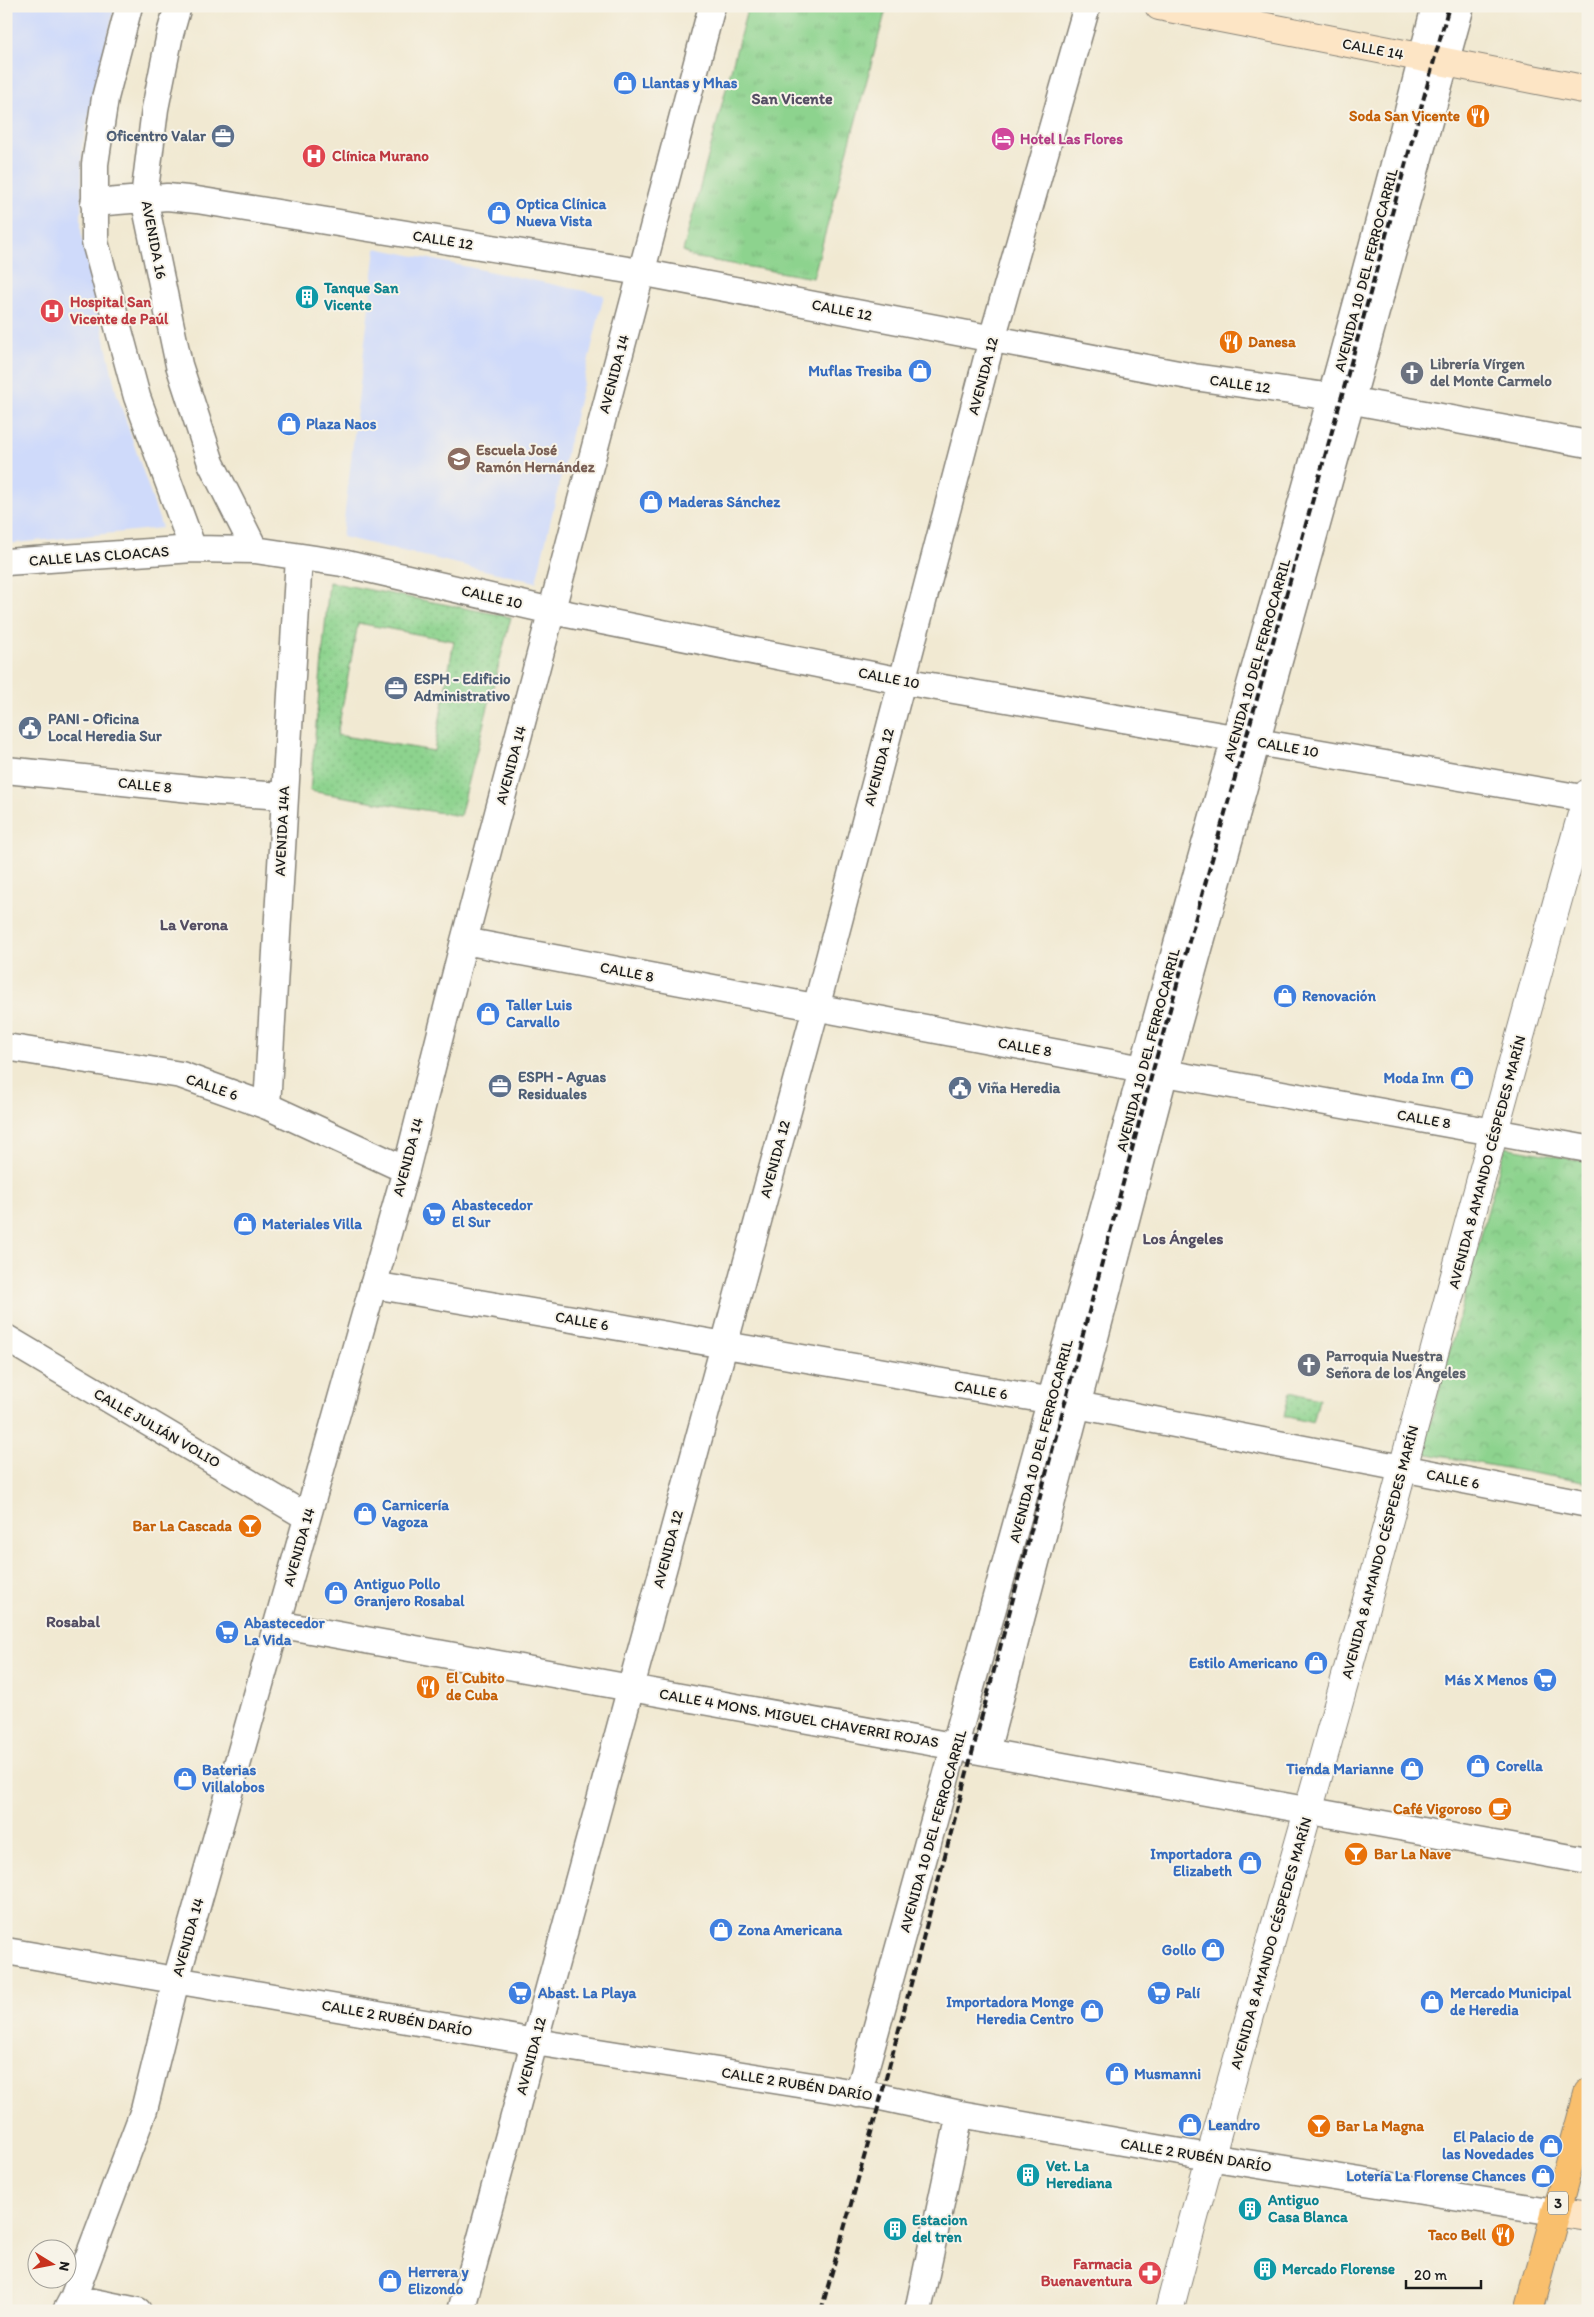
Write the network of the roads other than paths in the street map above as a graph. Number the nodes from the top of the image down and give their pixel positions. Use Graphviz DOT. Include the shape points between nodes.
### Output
graph roads {
  1 [pos="129,6"];
  2 [pos="178,6"];
  3 [pos="712,6"];
  4 [pos="1087,6"];
  5 [pos="1159,6"];
  6 [pos="1435,6"];
  7 [pos="1461,6"];
  8 [pos="1434,60"];
  9 [pos="1588,90"];
  10 [pos="144,198"];
  11 [pos="94,203"];
  12 [pos="640,272"];
  13 [pos="992,339"];
  14 [pos="1342,399"];
  15 [pos="1588,444"];
  16 [pos="193,549"];
  17 [pos="255,550"];
  18 [pos="299,557"];
  19 [pos="6,563"];
  20 [pos="552,611"];
  21 [pos="902,681"];
  22 [pos="1246,740"];
  23 [pos="6,770"];
  24 [pos="284,796"];
  25 [pos="1587,797"];
  26 [pos="464,941"];
  27 [pos="816,1008"];
  28 [pos="6,1047"];
  29 [pos="1154,1070"];
  30 [pos="267,1106"];
  31 [pos="1494,1132"];
  32 [pos="1588,1149"];
  33 [pos="406,1170"];
  34 [pos="373,1285"];
  35 [pos="6,1338"];
  36 [pos="724,1345"];
  37 [pos="1052,1402"];
  38 [pos="1077,1405"];
  39 [pos="1403,1469"];
  40 [pos="1588,1504"];
  41 [pos="307,1518"];
  42 [pos="277,1624"];
  43 [pos="630,1688"];
  44 [pos="957,1746"];
  45 [pos="986,1752"];
  46 [pos="1309,1810"];
  47 [pos="1588,1860"];
  48 [pos="6,1951"];
  49 [pos="176,1980"];
  50 [pos="535,2042"];
  51 [pos="858,2094"];
  52 [pos="1588,2094"];
  53 [pos="960,2114"];
  54 [pos="1209,2157"];
  55 [pos="1556,2212"];
  56 [pos="1588,2218"];
  57 [pos="69,2304"];
  58 [pos="138,2311"];
  59 [pos="461,2311"];
  60 [pos="918,2311"];
  61 [pos="1169,2311"];
  62 [pos="1529,2311"];
  1 -- 11 [label="street" via="105,98 95,164"];
  2 -- 10 [label="street, AVENIDA 16" via="155,110"];
  3 -- 12 [label="street, AVENIDA 14"];
  4 -- 13 [label="street, AVENIDA 12"];
  5 -- 8 [label="main road, CALLE 14"];
  6 -- 8 [label="street, AVENIDA 10 DEL FERROCARRIL"];
  7 -- 8 [label="street, AVENIDA 10 DEL FERROCARRIL"];
  8 -- 9 [label="main road, CALLE 14"];
  8 -- 14 [label="street, AVENIDA 10 DEL FERROCARRIL"];
  10 -- 11 [label="street, CALLE 12"];
  10 -- 12 [label="street, CALLE 12" via="197,200"];
  10 -- 17 [label="street, AVENIDA 16" via="179,365 211,463"];
  11 -- 16 [label="street" via="96,242 138,397"];
  12 -- 13 [label="street, CALLE 12"];
  12 -- 20 [label="street, AVENIDA 14"];
  13 -- 14 [label="street, CALLE 12" via="1194,377"];
  13 -- 21 [label="street, AVENIDA 12"];
  14 -- 15 [label="street, CALLE 12"];
  14 -- 22 [label="street, AVENIDA 10 DEL FERROCARRIL"];
  16 -- 17 [label="street, CALLE 10"];
  16 -- 19 [label="street, CALLE LAS CLOACAS"];
  17 -- 18 [label="street, CALLE 10"];
  18 -- 20 [label="street, CALLE 10" via="342,563"];
  18 -- 24 [label="street, AVENIDA 14A"];
  20 -- 21 [label="street, CALLE 10"];
  20 -- 26 [label="street, AVENIDA 14"];
  21 -- 22 [label="street, CALLE 10"];
  21 -- 27 [label="street, AVENIDA 12"];
  22 -- 25 [label="street, CALLE 10"];
  22 -- 29 [label="street, AVENIDA 10 DEL FERROCARRIL"];
  23 -- 24 [label="street, CALLE 8"];
  24 -- 30 [label="street, AVENIDA 14A"];
  25 -- 31 [label="street, AVENIDA 8 AMANDO CÉSPEDES MARÍN"];
  26 -- 27 [label="street, CALLE 8"];
  26 -- 33 [label="street, AVENIDA 14"];
  27 -- 29 [label="street, CALLE 8"];
  27 -- 36 [label="street, AVENIDA 12"];
  28 -- 30 [label="street, CALLE 6" via="181,1075"];
  29 -- 31 [label="street, CALLE 8"];
  29 -- 37 [label="street, AVENIDA 10 DEL FERROCARRIL"];
  29 -- 38 [label="street, AVENIDA 10 DEL FERROCARRIL"];
  30 -- 33 [label="street, CALLE 6"];
  31 -- 32 [label="street, CALLE 8"];
  31 -- 39 [label="street, AVENIDA 8 AMANDO CÉSPEDES MARÍN"];
  33 -- 34 [label="street, AVENIDA 14"];
  34 -- 36 [label="street, CALLE 6"];
  34 -- 41 [label="street, AVENIDA 14"];
  35 -- 41 [label="street, CALLE JULIÁN VOLIO"];
  36 -- 37 [label="street, CALLE 6"];
  36 -- 43 [label="street, AVENIDA 12"];
  37 -- 38 [label="street, CALLE 6"];
  37 -- 44 [label="street, AVENIDA 10 DEL FERROCARRIL"];
  38 -- 39 [label="street, CALLE 6"];
  38 -- 45 [label="street, AVENIDA 10 DEL FERROCARRIL"];
  39 -- 40 [label="street, CALLE 6"];
  39 -- 46 [label="street, AVENIDA 8 AMANDO CÉSPEDES MARÍN"];
  41 -- 42 [label="street, AVENIDA 14"];
  42 -- 43 [label="street, CALLE 4 MONS. MIGUEL CHAVERRI ROJAS"];
  42 -- 49 [label="street, AVENIDA 14"];
  43 -- 44 [label="street, CALLE 4 MONS. MIGUEL CHAVERRI ROJAS"];
  43 -- 50 [label="street, AVENIDA 12"];
  44 -- 45 [label="street, CALLE 4 MONS. MIGUEL CHAVERRI ROJAS"];
  44 -- 51 [label="street, AVENIDA 10 DEL FERROCARRIL"];
  45 -- 46 [label="street, CALLE 4 MONS. MIGUEL CHAVERRI ROJAS"];
  46 -- 47 [label="street, CALLE 4 MONS. MIGUEL CHAVERRI ROJAS"];
  46 -- 54 [label="street, AVENIDA 8 AMANDO CÉSPEDES MARÍN"];
  48 -- 49 [label="street, CALLE 2 RUBÉN DARÍO"];
  49 -- 50 [label="street, CALLE 2 RUBÉN DARÍO"];
  49 -- 57 [label="street, AVENIDA 14" via="144,2110"];
  50 -- 51 [label="street, CALLE 2 RUBÉN DARÍO"];
  50 -- 59 [label="street, AVENIDA 12"];
  51 -- 53 [label="street, CALLE 2 RUBÉN DARÍO"];
  52 -- 55 [label="main road, 3"];
  53 -- 54 [label="street, CALLE 2 RUBÉN DARÍO"];
  53 -- 60 [label="street"];
  54 -- 55 [label="street, CALLE 2 RUBÉN DARÍO"];
  54 -- 61 [label="street, AVENIDA 8 AMANDO CÉSPEDES MARÍN"];
  55 -- 56 [label="main road, CALLE 2 RUBÉN DARÍO"];
  55 -- 62 [label="main road, 3"];
  57 -- 58 [label="street"];
}
